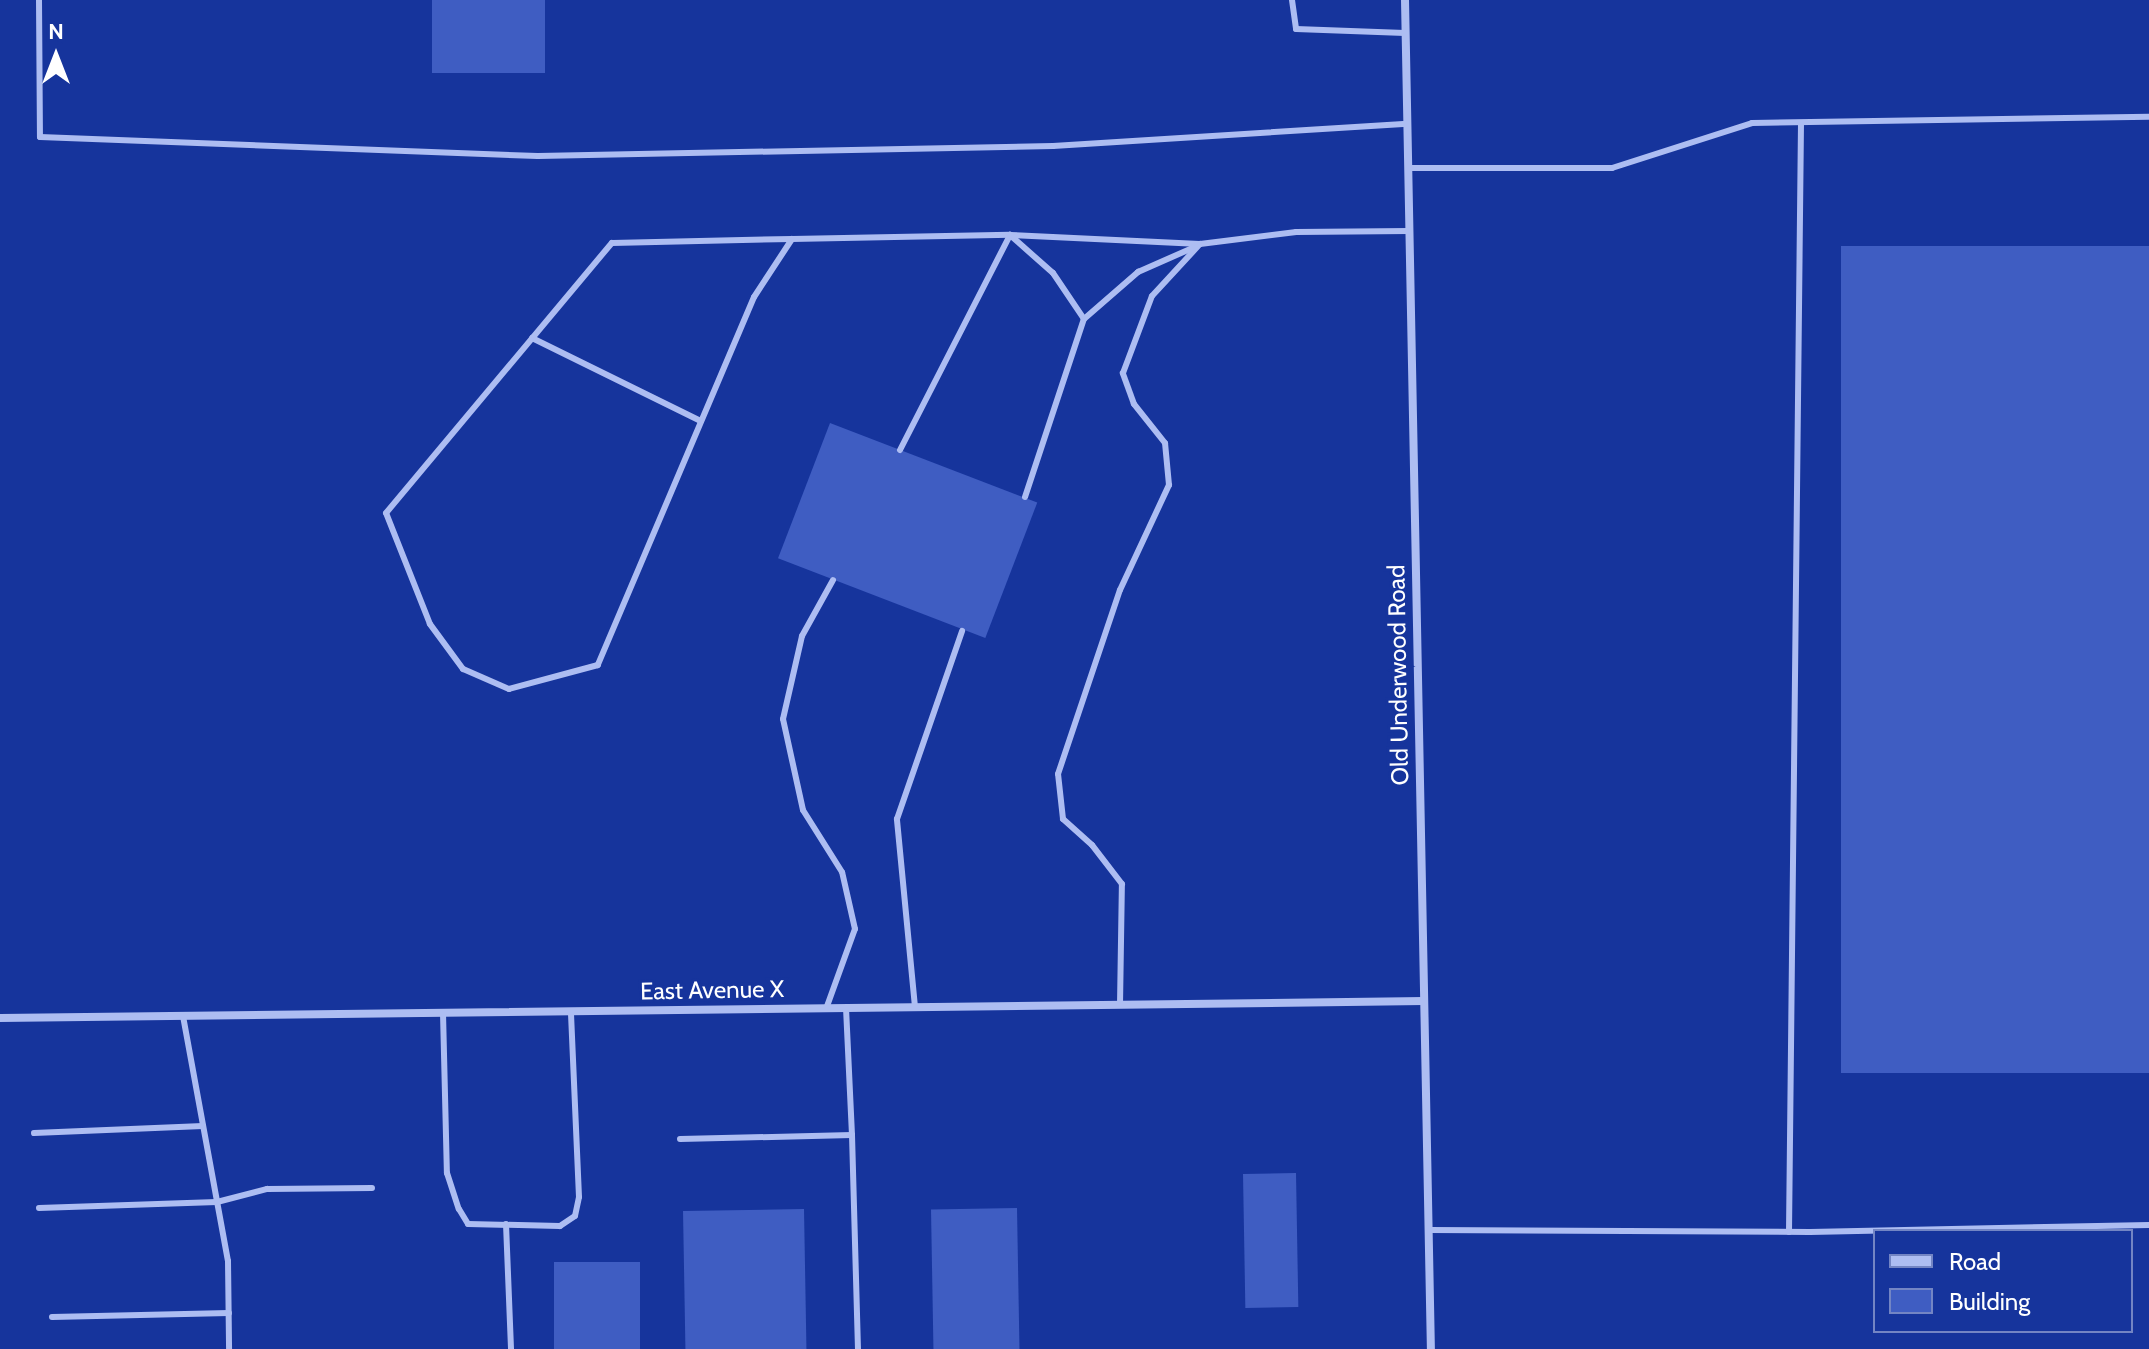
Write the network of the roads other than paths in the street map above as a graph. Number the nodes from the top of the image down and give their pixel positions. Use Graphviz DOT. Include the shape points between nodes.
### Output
graph roads {
  1 [pos="39,0"];
  2 [pos="1292,0"];
  3 [pos="1405,0"];
  4 [pos="1405,33"];
  5 [pos="2149,117"];
  6 [pos="1801,123"];
  7 [pos="1407,124"];
  8 [pos="1408,168"];
  9 [pos="1409,231"];
  10 [pos="1010,235"];
  11 [pos="792,239"];
  12 [pos="1200,244"];
  13 [pos="1084,319"];
  14 [pos="532,338"];
  15 [pos="701,421"];
  16 [pos="900,450"];
  17 [pos="1025,497"];
  18 [pos="833,580"];
  19 [pos="962,631"];
  20 [pos="1424,1001"];
  21 [pos="1120,1005"];
  22 [pos="915,1007"];
  23 [pos="846,1008"];
  24 [pos="826,1009"];
  25 [pos="571,1012"];
  26 [pos="443,1013"];
  27 [pos="183,1016"];
  28 [pos="0,1018"];
  29 [pos="203,1126"];
  30 [pos="34,1133"];
  31 [pos="852,1135"];
  32 [pos="680,1139"];
  33 [pos="372,1188"];
  34 [pos="217,1202"];
  35 [pos="39,1208"];
  36 [pos="506,1224"];
  37 [pos="2149,1225"];
  38 [pos="1943,1229"];
  39 [pos="1429,1230"];
  40 [pos="1873,1230"];
  41 [pos="1789,1232"];
  42 [pos="229,1313"];
  43 [pos="52,1317"];
  44 [pos="229,1349"];
  45 [pos="511,1349"];
  46 [pos="858,1349"];
  47 [pos="1431,1349"];
  1 -- 7 [label="lane" via="40,137 538,156 1053,146"];
  2 -- 4 [label="lane" via="1296,29"];
  3 -- 4 [label="street, Old Underwood Road"];
  4 -- 7 [label="street, Old Underwood Road"];
  5 -- 6 [label="lane"];
  6 -- 8 [label="lane" via="1752,123 1612,168"];
  6 -- 41 [label="lane"];
  7 -- 8 [label="street, Old Underwood Road"];
  8 -- 9 [label="street, Old Underwood Road"];
  9 -- 12 [label="lane" via="1296,232"];
  9 -- 20 [label="street, Old Underwood Road"];
  10 -- 11 [label="lane"];
  10 -- 12 [label="lane"];
  10 -- 13 [label="lane" via="1053,273"];
  10 -- 16 [label="lane"];
  11 -- 14 [label="lane" via="612,243"];
  11 -- 15 [label="lane" via="754,297"];
  12 -- 13 [label="lane" via="1138,272"];
  12 -- 21 [label="lane" via="1152,296 1123,373 1134,404 1165,443 1169,485 1120,590 1058,774 1063,819 1122,884"];
  13 -- 17 [label="lane"];
  14 -- 15 [label="lane"];
  14 -- 15 [label="lane" via="386,513 430,624 463,669 509,689 598,665"];
  18 -- 24 [label="lane" via="802,636 783,719 803,810 842,872 855,929"];
  19 -- 22 [label="lane" via="897,819"];
  20 -- 21 [label="street, East Avenue X"];
  20 -- 39 [label="street, Old Underwood Road"];
  21 -- 22 [label="street, East Avenue X"];
  22 -- 23 [label="street, East Avenue X"];
  23 -- 24 [label="street, East Avenue X"];
  23 -- 31 [label="lane"];
  24 -- 25 [label="street, East Avenue X"];
  25 -- 26 [label="street, East Avenue X"];
  25 -- 36 [label="lane" via="579,1197 575,1216 560,1226"];
  26 -- 27 [label="street, East Avenue X"];
  26 -- 36 [label="lane" via="447,1173 468,1224"];
  27 -- 28 [label="street, East Avenue X"];
  27 -- 29 [label="lane"];
  29 -- 30 [label="lane"];
  29 -- 34 [label="lane"];
  31 -- 32 [label="lane"];
  31 -- 46 [label="lane"];
  33 -- 34 [label="lane" via="267,1189"];
  34 -- 35 [label="lane"];
  34 -- 42 [label="lane" via="228,1261"];
  36 -- 45 [label="lane"];
  37 -- 38 [label="lane"];
  39 -- 41 [label="lane"];
  39 -- 47 [label="street, Old Underwood Road"];
  40 -- 41 [label="lane"];
  42 -- 43 [label="lane"];
  42 -- 44 [label="lane"];
}
